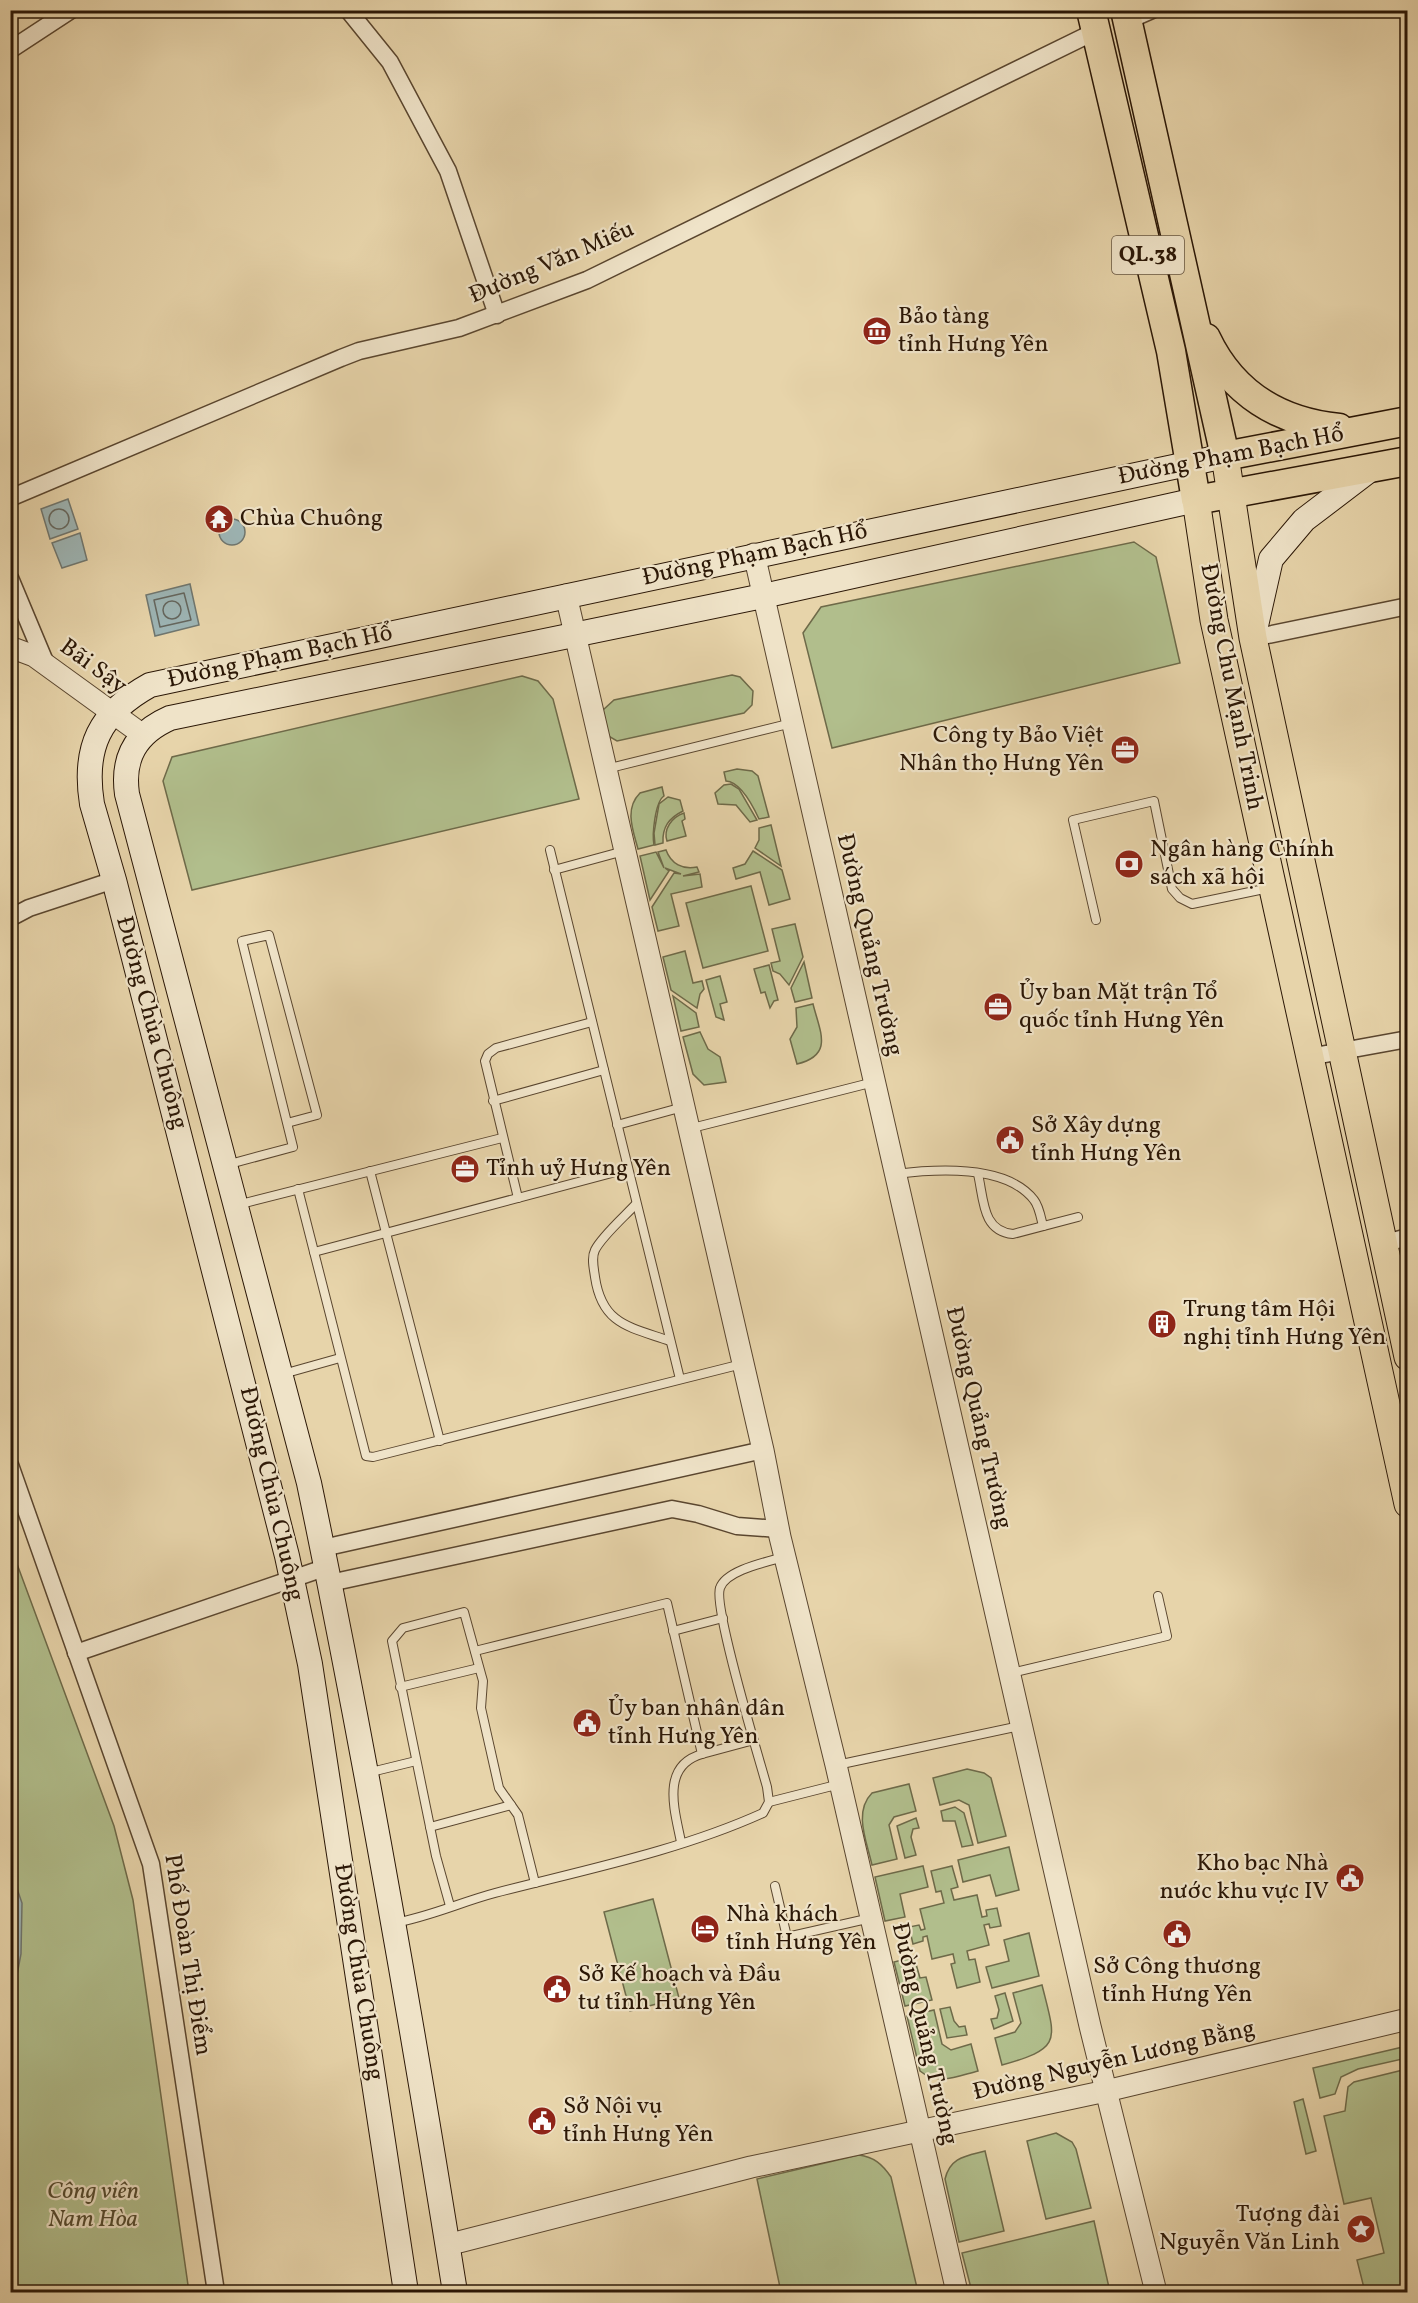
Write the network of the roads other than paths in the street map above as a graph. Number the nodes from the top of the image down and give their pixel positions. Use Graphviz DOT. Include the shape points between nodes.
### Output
graph roads {
  1 [pos="71,10"];
  2 [pos="348,10"];
  3 [pos="1135,14"];
  4 [pos="1093,21"];
  5 [pos="10,50"];
  6 [pos="1190,306"];
  7 [pos="497,315"];
  8 [pos="1407,421"];
  9 [pos="1362,430"];
  10 [pos="1225,456"];
  11 [pos="1407,461"];
  12 [pos="1191,463"];
  13 [pos="1372,468"];
  14 [pos="1232,492"];
  15 [pos="10,498"];
  16 [pos="1196,500"];
  17 [pos="754,555"];
  18 [pos="10,578"];
  19 [pos="566,595"];
  20 [pos="763,596"];
  21 [pos="1407,606"];
  22 [pos="574,634"];
  23 [pos="1253,638"];
  24 [pos="10,647"];
  25 [pos="46,664"];
  26 [pos="111,712"];
  27 [pos="792,723"];
  28 [pos="143,735"];
  29 [pos="605,770"];
  30 [pos="549,850"];
  31 [pos="624,851"];
  32 [pos="554,870"];
  33 [pos="114,880"];
  34 [pos="1272,887"];
  35 [pos="10,918"];
  36 [pos="1096,920"];
  37 [pos="592,1022"];
  38 [pos="1407,1039"];
  39 [pos="1341,1052"];
  40 [pos="1309,1057"];
  41 [pos="604,1070"];
  42 [pos="874,1081"];
  43 [pos="493,1101"];
  44 [pos="683,1107"];
  45 [pos="287,1123"];
  46 [pos="617,1125"];
  47 [pos="688,1129"];
  48 [pos="502,1138"];
  49 [pos="225,1166"];
  50 [pos="627,1169"];
  51 [pos="370,1171"];
  52 [pos="895,1174"];
  53 [pos="978,1174"];
  54 [pos="298,1189"];
  55 [pos="518,1198"];
  56 [pos="636,1204"];
  57 [pos="236,1205"];
  58 [pos="1078,1217"];
  59 [pos="1043,1226"];
  60 [pos="386,1233"];
  61 [pos="1407,1237"];
  62 [pos="1382,1244"];
  63 [pos="314,1252"];
  64 [pos="249,1255"];
  65 [pos="214,1264"];
  66 [pos="670,1341"];
  67 [pos="1407,1357"];
  68 [pos="340,1358"];
  69 [pos="743,1364"];
  70 [pos="281,1375"];
  71 [pos="680,1379"];
  72 [pos="440,1441"];
  73 [pos="763,1450"];
  74 [pos="10,1465"];
  75 [pos="1407,1504"];
  76 [pos="778,1529"];
  77 [pos="784,1557"];
  78 [pos="327,1566"];
  79 [pos="292,1579"];
  80 [pos="1158,1596"];
  81 [pos="723,1618"];
  82 [pos="673,1631"];
  83 [pos="475,1651"];
  84 [pos="76,1653"];
  85 [pos="479,1668"];
  86 [pos="1010,1673"];
  87 [pos="400,1687"];
  88 [pos="1021,1725"];
  89 [pos="754,1740"];
  90 [pos="702,1754"];
  91 [pos="416,1761"];
  92 [pos="367,1773"];
  93 [pos="838,1775"];
  94 [pos="769,1802"];
  95 [pos="512,1805"];
  96 [pos="430,1827"];
  97 [pos="681,1842"];
  98 [pos="535,1883"];
  99 [pos="386,1886"];
  100 [pos="774,1886"];
  101 [pos="346,1895"];
  102 [pos="450,1906"];
  103 [pos="871,1918"];
  104 [pos="393,1924"];
  105 [pos="1407,2019"];
  106 [pos="1106,2091"];
  107 [pos="921,2132"];
  108 [pos="447,2245"];
  109 [pos="216,2292"];
  110 [pos="406,2292"];
  111 [pos="455,2292"];
  112 [pos="957,2292"];
  113 [pos="1156,2292"];
  1 -- 5 [label="street"];
  2 -- 7 [label="street" via="390,62 448,171"];
  3 -- 6 [label="highway, Đường Chu Mạnh Trinh / QL.38"];
  4 -- 7 [label="street, Đường Văn Miếu" via="587,280"];
  4 -- 12 [label="highway, Đường Chu Mạnh Trinh / QL.38" via="1171,351"];
  6 -- 9 [label="highway" via="1216,359 1245,392 1275,411 1311,425"];
  6 -- 10 [label="highway, Đường Chu Mạnh Trinh / QL.38"];
  7 -- 15 [label="street, Đường Văn Miếu" via="442,333 359,351"];
  8 -- 9 [label="highway, Đường Phạm Bạch Hổ"];
  9 -- 10 [label="highway, Đường Phạm Bạch Hổ"];
  10 -- 12 [label="main road, Đường Phạm Bạch Hổ"];
  10 -- 14 [label="main road, Đường Chu Mạnh Trinh"];
  11 -- 13 [label="highway, Đường Phạm Bạch Hổ"];
  12 -- 16 [label="highway, Đường Chu Mạnh Trinh / QL.38"];
  12 -- 17 [label="main road, Đường Phạm Bạch Hổ"];
  13 -- 14 [label="highway, Đường Phạm Bạch Hổ"];
  13 -- 23 [label="main road" via="1304,520 1270,559"];
  14 -- 16 [label="highway, Đường Phạm Bạch Hổ"];
  14 -- 23 [label="main road, Đường Chu Mạnh Trinh"];
  16 -- 20 [label="main road, Đường Phạm Bạch Hổ"];
  16 -- 34 [label="main road, Đường Chu Mạnh Trinh" via="1215,620"];
  17 -- 19 [label="main road, Đường Phạm Bạch Hổ"];
  17 -- 20 [label="street, Đường Quảng Trường"];
  18 -- 25 [label="street"];
  19 -- 22 [label="street, Đường Quảng Trường"];
  19 -- 26 [label="main road, Đường Phạm Bạch Hổ" via="150,685"];
  20 -- 22 [label="main road, Đường Phạm Bạch Hổ"];
  20 -- 27 [label="street, Đường Quảng Trường"];
  21 -- 23 [label="street"];
  22 -- 28 [label="main road, Đường Phạm Bạch Hổ" via="170,718"];
  22 -- 29 [label="street, Đường Quảng Trường"];
  23 -- 39 [label="main road, Đường Chu Mạnh Trinh"];
  24 -- 25 [label="street, Bãi Sậy"];
  25 -- 26 [label="street, Bãi Sậy"];
  26 -- 28 [label="street, Bãi Sậy"];
  26 -- 33 [label="main road, Đường Chùa Chuông" via="98,732 88,780"];
  27 -- 29 [label="lane"];
  27 -- 42 [label="street, Đường Quảng Trường"];
  28 -- 49 [label="main road, Đường Chùa Chuông" via="127,762 127,794"];
  29 -- 31 [label="street, Đường Quảng Trường"];
  30 -- 32 [label="lane"];
  31 -- 32 [label="lane"];
  31 -- 44 [label="street, Đường Quảng Trường"];
  32 -- 37 [label="lane"];
  33 -- 35 [label="street"];
  33 -- 65 [label="main road, Đường Chùa Chuông"];
  34 -- 36 [label="lane" via="1192,904 1180,898 1172,889 1154,801 1073,819"];
  34 -- 40 [label="main road, Đường Chu Mạnh Trinh"];
  37 -- 41 [label="lane"];
  37 -- 43 [label="lane" via="496,1048 488,1054 485,1061"];
  38 -- 39 [label="street"];
  39 -- 40 [label="street"];
  39 -- 62 [label="main road, Đường Chu Mạnh Trinh"];
  40 -- 75 [label="main road, Đường Chu Mạnh Trinh"];
  41 -- 43 [label="lane"];
  41 -- 46 [label="lane"];
  42 -- 47 [label="lane"];
  42 -- 52 [label="street, Đường Quảng Trường"];
  43 -- 48 [label="lane"];
  44 -- 46 [label="lane"];
  44 -- 47 [label="street, Đường Quảng Trường"];
  45 -- 45 [label="lane" via="242,941 269,935 317,1115"];
  45 -- 49 [label="lane" via="293,1147"];
  46 -- 50 [label="lane"];
  47 -- 69 [label="street, Đường Quảng Trường"];
  48 -- 51 [label="lane"];
  48 -- 55 [label="lane"];
  49 -- 57 [label="main road, Đường Chùa Chuông"];
  50 -- 55 [label="lane"];
  50 -- 56 [label="lane"];
  51 -- 54 [label="lane"];
  51 -- 60 [label="lane"];
  52 -- 53 [label="lane" via="934,1169"];
  52 -- 86 [label="street, Đường Quảng Trường"];
  53 -- 59 [label="lane" via="1022,1188 1035,1201"];
  53 -- 59 [label="lane" via="993,1228 1013,1234"];
  54 -- 57 [label="lane"];
  54 -- 63 [label="lane"];
  55 -- 60 [label="lane"];
  56 -- 66 [label="lane"];
  56 -- 66 [label="lane" via="595,1249 597,1290 608,1314 620,1324"];
  57 -- 64 [label="main road, Đường Chùa Chuông"];
  58 -- 59 [label="lane"];
  60 -- 63 [label="lane"];
  60 -- 72 [label="lane"];
  61 -- 62 [label="street"];
  62 -- 67 [label="main road, Đường Chu Mạnh Trinh"];
  63 -- 68 [label="lane"];
  64 -- 65 [label="main road"];
  64 -- 70 [label="main road, Đường Chùa Chuông"];
  65 -- 79 [label="main road, Đường Chùa Chuông"];
  66 -- 71 [label="lane"];
  68 -- 70 [label="lane"];
  68 -- 72 [label="lane" via="366,1455 373,1457"];
  69 -- 71 [label="lane"];
  69 -- 73 [label="street, Đường Quảng Trường"];
  70 -- 78 [label="main road, Đường Chùa Chuông"];
  71 -- 72 [label="lane"];
  73 -- 76 [label="street, Đường Quảng Trường"];
  73 -- 78 [label="street"];
  74 -- 84 [label="street, Phố Đoàn Thị Điểm"];
  76 -- 77 [label="street, Đường Quảng Trường"];
  76 -- 78 [label="street" via="736,1526 672,1509"];
  77 -- 81 [label="lane" via="749,1567 724,1581 719,1589"];
  77 -- 93 [label="street, Đường Quảng Trường"];
  78 -- 79 [label="street"];
  78 -- 92 [label="main road, Đường Chùa Chuông"];
  79 -- 84 [label="street"];
  79 -- 101 [label="main road, Đường Chùa Chuông" via="310,1664"];
  80 -- 86 [label="lane" via="1167,1636"];
  81 -- 82 [label="lane"];
  81 -- 89 [label="lane"];
  82 -- 83 [label="lane" via="667,1603"];
  82 -- 90 [label="lane"];
  83 -- 85 [label="lane"];
  83 -- 87 [label="lane" via="464,1611 403,1628 392,1641"];
  84 -- 109 [label="street, Phố Đoàn Thị Điểm" via="151,1864"];
  85 -- 87 [label="lane"];
  85 -- 95 [label="lane" via="483,1681 481,1708 499,1788"];
  86 -- 88 [label="street, Đường Quảng Trường"];
  87 -- 91 [label="lane"];
  88 -- 93 [label="lane"];
  88 -- 106 [label="street, Đường Quảng Trường"];
  89 -- 90 [label="lane"];
  89 -- 94 [label="lane"];
  90 -- 97 [label="lane" via="690,1757 674,1780 672,1795"];
  91 -- 92 [label="lane"];
  91 -- 96 [label="lane"];
  92 -- 99 [label="main road, Đường Chùa Chuông"];
  93 -- 94 [label="lane"];
  93 -- 103 [label="street, Đường Quảng Trường"];
  94 -- 97 [label="lane" via="763,1813"];
  95 -- 96 [label="lane"];
  95 -- 98 [label="lane"];
  96 -- 102 [label="lane"];
  97 -- 98 [label="lane"];
  98 -- 102 [label="lane"];
  99 -- 101 [label="main road"];
  99 -- 104 [label="main road, Đường Chùa Chuông"];
  100 -- 103 [label="lane" via="787,1937"];
  101 -- 110 [label="main road, Đường Chùa Chuông"];
  102 -- 104 [label="lane"];
  103 -- 107 [label="street, Đường Quảng Trường"];
  104 -- 108 [label="main road, Đường Chùa Chuông"];
  105 -- 106 [label="street, Đường Nguyễn Lương Bằng"];
  106 -- 107 [label="street, Đường Nguyễn Lương Bằng"];
  106 -- 113 [label="street, Đường Quảng Trường"];
  107 -- 108 [label="street, Đường Nguyễn Lương Bằng" via="751,2167"];
  107 -- 112 [label="street, Đường Quảng Trường"];
  108 -- 111 [label="main road, Đường Chùa Chuông"];
}
